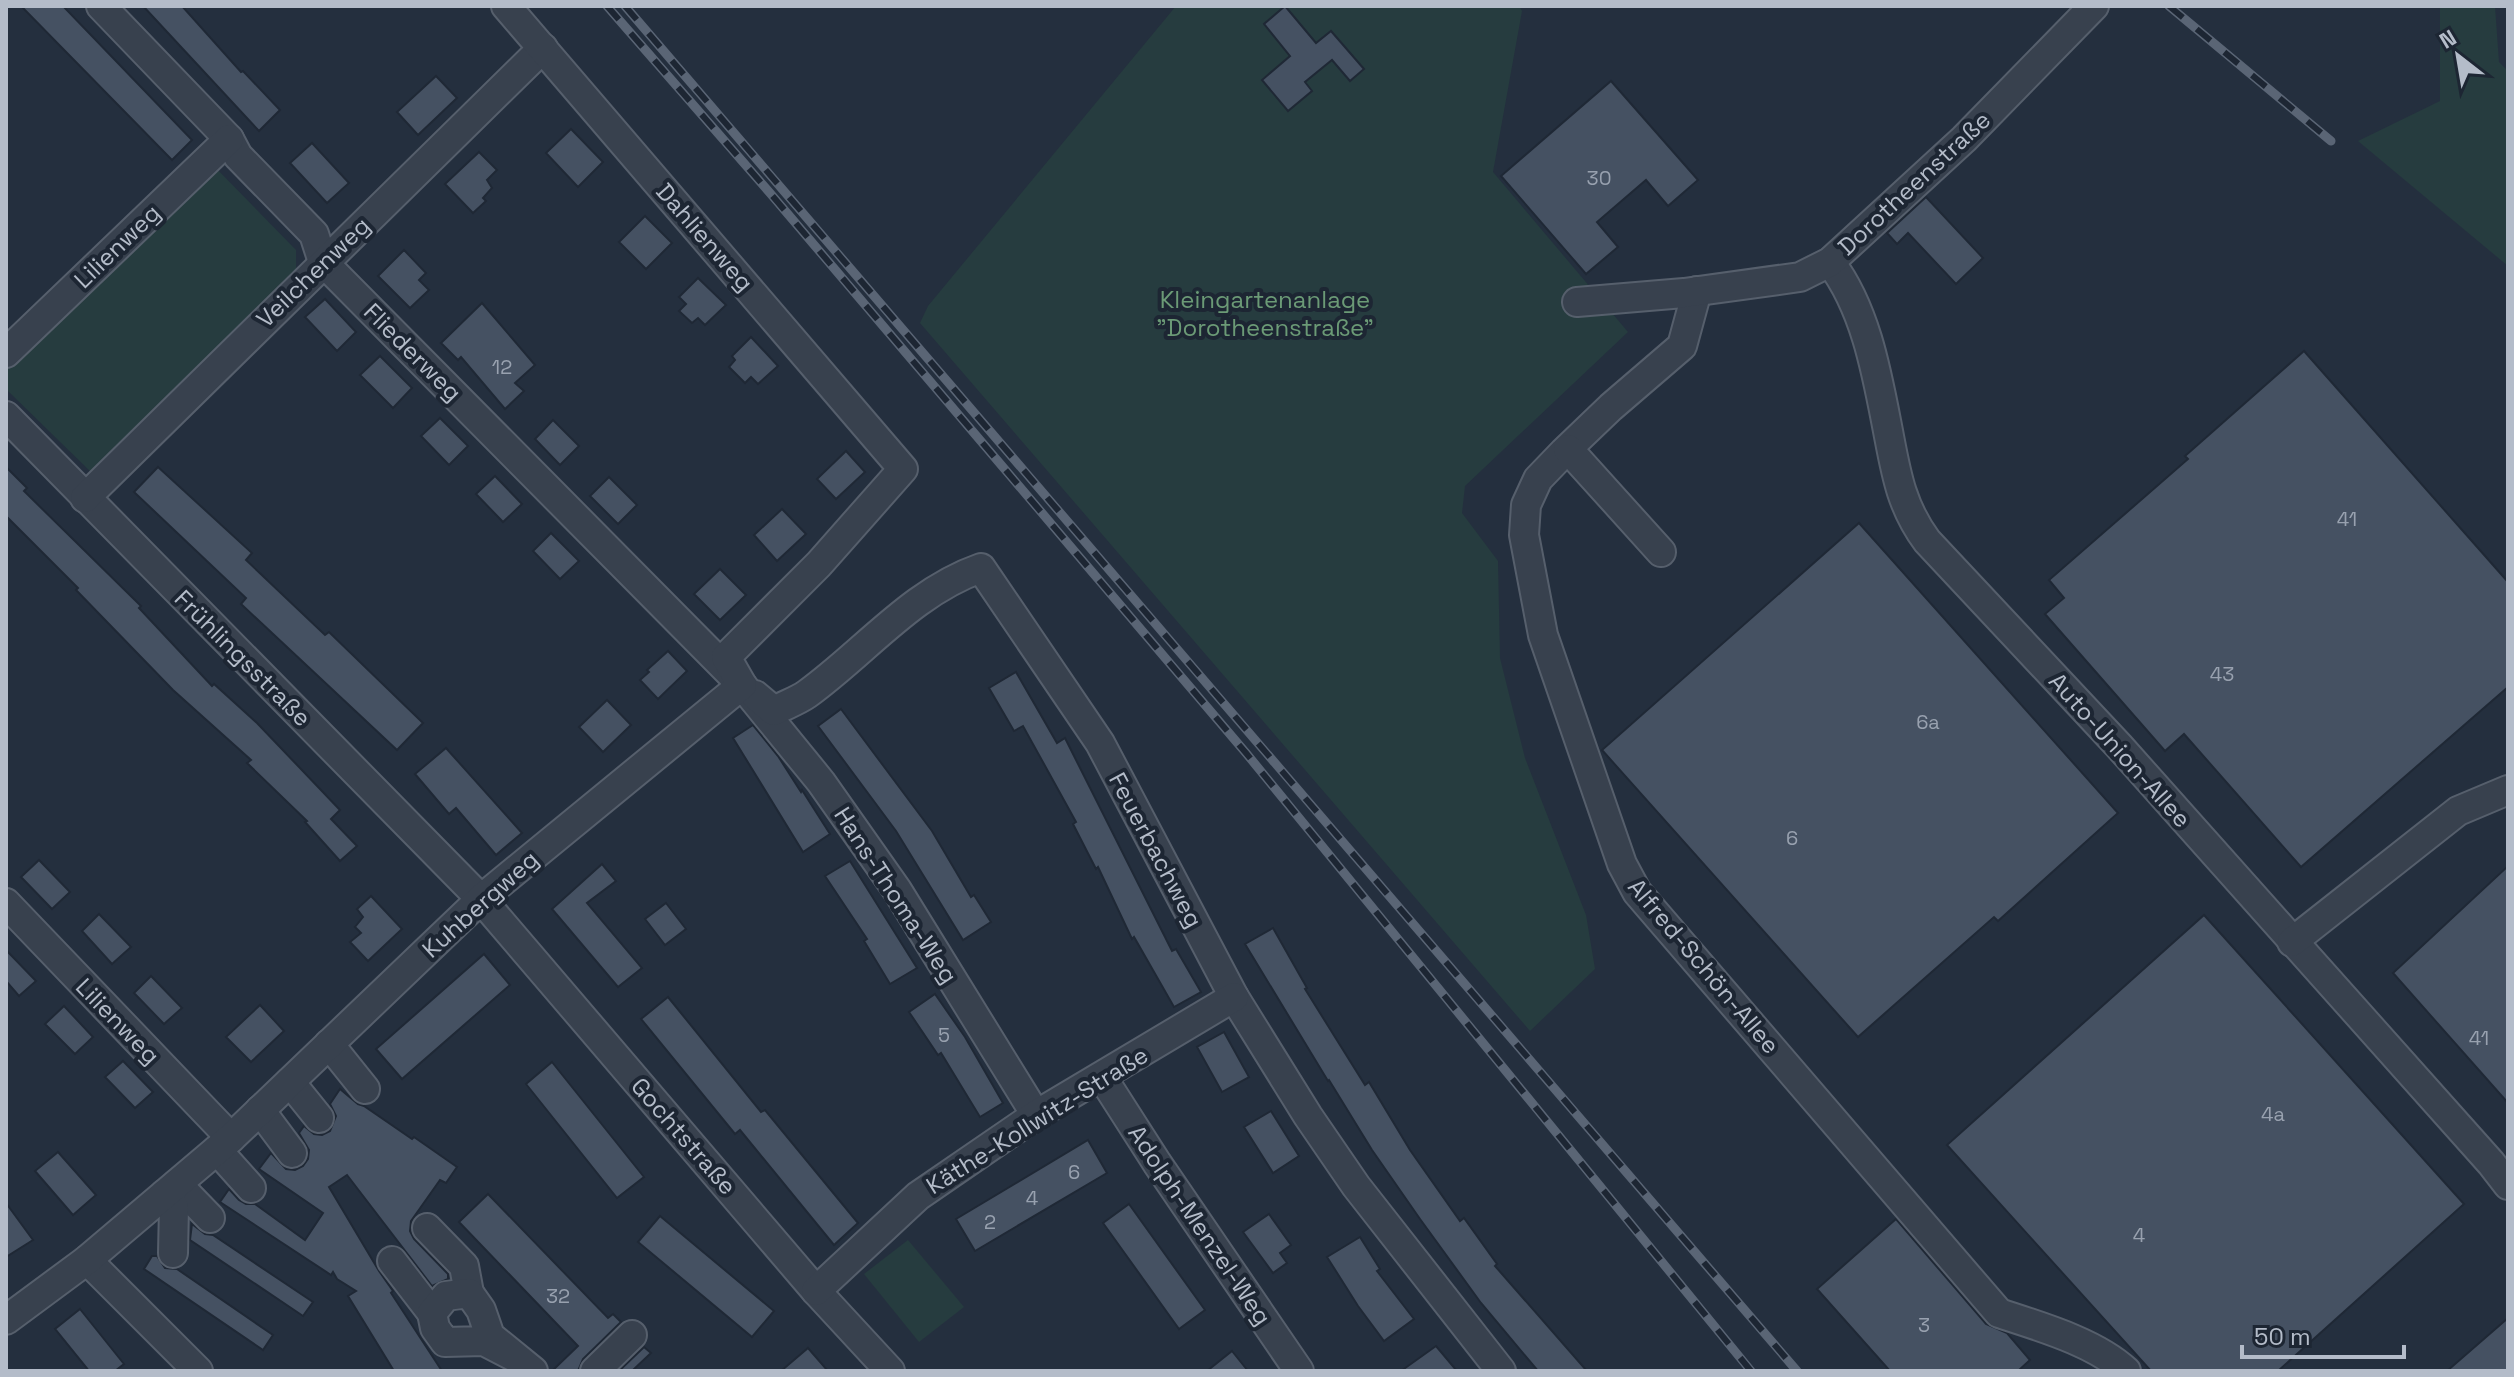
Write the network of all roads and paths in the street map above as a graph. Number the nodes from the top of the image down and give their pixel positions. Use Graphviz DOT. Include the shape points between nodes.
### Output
graph roads {
  1 [pos="101,6"];
  2 [pos="506,6"];
  3 [pos="2094,6"];
  4 [pos="543,48"];
  5 [pos="229,139"];
  6 [pos="323,262"];
  7 [pos="1830,262"];
  8 [pos="1697,291"];
  9 [pos="1577,302"];
  10 [pos="6,353"];
  11 [pos="6,416"];
  12 [pos="1568,449"];
  13 [pos="85,498"];
  14 [pos="1661,552"];
  15 [pos="742,685"];
  16 [pos="2508,790"];
  17 [pos="481,899"];
  18 [pos="6,903"];
  19 [pos="2292,942"];
  20 [pos="1234,997"];
  21 [pos="329,1044"];
  22 [pos="1102,1077"];
  23 [pos="290,1082"];
  24 [pos="365,1089"];
  25 [pos="260,1110"];
  26 [pos="1036,1115"];
  27 [pos="319,1118"];
  28 [pos="224,1144"];
  29 [pos="292,1153"];
  30 [pos="2508,1185"];
  31 [pos="251,1188"];
  32 [pos="171,1189"];
  33 [pos="210,1218"];
  34 [pos="427,1228"];
  35 [pos="173,1253"];
  36 [pos="87,1260"];
  37 [pos="392,1261"];
  38 [pos="816,1291"];
  39 [pos="469,1293"];
  40 [pos="432,1313"];
  41 [pos="6,1320"];
  42 [pos="632,1335"];
  43 [pos="523,1363"];
  44 [pos="198,1371"];
  45 [pos="489,1371"];
  46 [pos="595,1371"];
  47 [pos="890,1371"];
  48 [pos="1299,1371"];
  49 [pos="1501,1371"];
  50 [pos="2126,1371"];
  1 -- 5 [label="street, Fliederweg"];
  2 -- 4 [label="street, Dahlienweg"];
  3 -- 7 [label="street, Dorotheenstraße" via="1964,139"];
  4 -- 6 [label="street, Veilchenweg"];
  4 -- 15 [label="street, Dahlienweg" via="903,469 726,657"];
  5 -- 6 [label="street, Fliederweg" via="238,156 314,234"];
  5 -- 10 [label="street, Lilienweg"];
  6 -- 13 [label="street, Veilchenweg"];
  6 -- 15 [label="street, Fliederweg"];
  7 -- 8 [label="street, Dorotheenstraße" via="1800,277"];
  7 -- 19 [label="street, Auto-Union-Allee" via="1846,283 1861,321 1900,491 1912,521"];
  8 -- 9 [label="street, Dorotheenstraße"];
  8 -- 12 [label="street, Alfred-Schön-Allee" via="1682,346"];
  11 -- 13 [label="street, Frühlingsstraße"];
  12 -- 14 [label="street"];
  12 -- 50 [label="street, Alfred-Schön-Allee" via="1538,479 1526,505 1524,535 1543,635 1622,864 1637,892 1999,1313 2089,1348"];
  13 -- 17 [label="street, Frühlingsstraße"];
  15 -- 17 [label="street, Kuhbergweg"];
  15 -- 20 [label="street, Feuerbachweg" via="774,711 791,703 911,606 981,568 1100,743"];
  15 -- 26 [label="street, Hans-Thoma-Weg" via="821,782 897,890"];
  16 -- 19 [label="street" via="2458,811"];
  17 -- 21 [label="street, Kuhbergweg"];
  17 -- 38 [label="street, Gochtstraße"];
  18 -- 28 [label="street, Lilienweg"];
  19 -- 30 [label="street, Auto-Union-Allee"];
  20 -- 22 [label="street, Käthe-Kollwitz-Straße"];
  20 -- 49 [label="street, Feuerbachweg" via="1356,1186"];
  21 -- 23 [label="street, Kuhbergweg"];
  21 -- 24 [label="street"];
  22 -- 26 [label="street, Käthe-Kollwitz-Straße"];
  22 -- 48 [label="street, Adolph-Menzel-Weg"];
  23 -- 25 [label="street, Kuhbergweg"];
  23 -- 27 [label="street"];
  25 -- 28 [label="street, Kuhbergweg"];
  25 -- 29 [label="street"];
  26 -- 38 [label="street, Käthe-Kollwitz-Straße" via="918,1196"];
  28 -- 31 [label="street, Lilienweg"];
  28 -- 32 [label="street, Kuhbergweg"];
  32 -- 33 [label="street"];
  32 -- 35 [label="street"];
  32 -- 36 [label="street, Kuhbergweg"];
  34 -- 39 [label="street" via="464,1266"];
  36 -- 41 [label="street, Kuhbergweg"];
  36 -- 44 [label="street"];
  37 -- 40 [label="street"];
  38 -- 47 [label="street, Gochtstraße"];
  39 -- 40 [label="street" via="446,1296"];
  39 -- 43 [label="street" via="490,1336"];
  40 -- 43 [label="street" via="445,1342 484,1341"];
  42 -- 46 [label="street"];
  43 -- 45 [label="street"];
}
